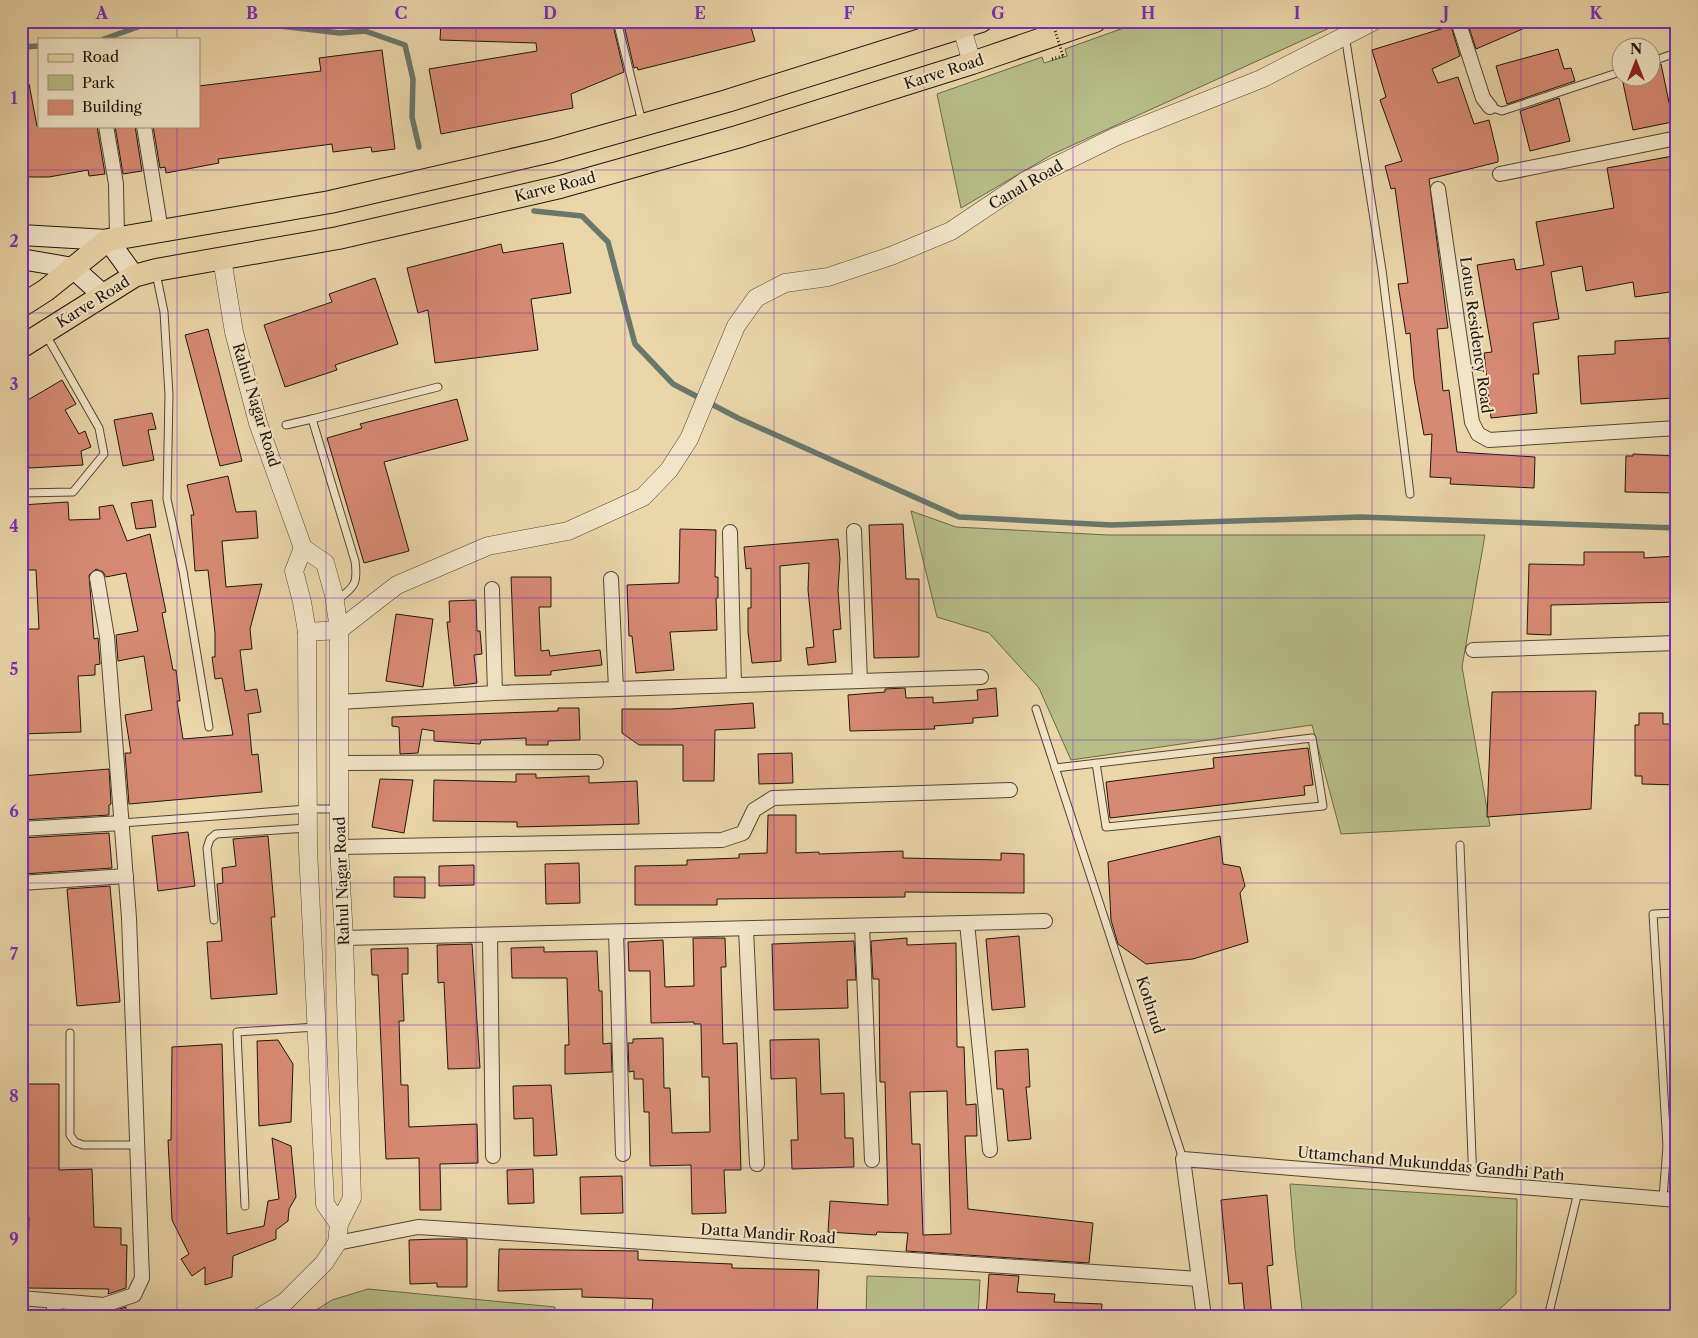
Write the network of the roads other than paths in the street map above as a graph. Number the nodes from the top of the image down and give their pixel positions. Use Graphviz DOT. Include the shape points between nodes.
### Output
graph roads {
  1 [pos="617,21"];
  2 [pos="1095,21"];
  3 [pos="1374,21"];
  4 [pos="1458,21"];
  5 [pos="967,24"];
  6 [pos="1342,28"];
  7 [pos="1670,55"];
  8 [pos="1660,58"];
  9 [pos="972,64"];
  10 [pos="1610,75"];
  11 [pos="1490,107"];
  12 [pos="643,125"];
  13 [pos="106,128"];
  14 [pos="144,128"];
  15 [pos="1677,138"];
  16 [pos="1500,174"];
  17 [pos="1438,189"];
  18 [pos="161,231"];
  19 [pos="21,235"];
  20 [pos="113,239"];
  21 [pos="21,259"];
  22 [pos="222,259"];
  23 [pos="73,268"];
  24 [pos="156,270"];
  25 [pos="134,276"];
  26 [pos="103,295"];
  27 [pos="21,306"];
  28 [pos="45,332"];
  29 [pos="21,347"];
  30 [pos="438,387"];
  31 [pos="312,419"];
  32 [pos="286,426"];
  33 [pos="1677,428"];
  34 [pos="21,493"];
  35 [pos="1410,494"];
  36 [pos="854,531"];
  37 [pos="730,532"];
  38 [pos="302,548"];
  39 [pos="97,578"];
  40 [pos="611,579"];
  41 [pos="492,590"];
  42 [pos="335,602"];
  43 [pos="339,630"];
  44 [pos="307,632"];
  45 [pos="1677,643"];
  46 [pos="1472,650"];
  47 [pos="981,677"];
  48 [pos="860,681"];
  49 [pos="734,685"];
  50 [pos="616,689"];
  51 [pos="495,693"];
  52 [pos="339,702"];
  53 [pos="1036,709"];
  54 [pos="209,728"];
  55 [pos="596,762"];
  56 [pos="339,763"];
  57 [pos="1096,763"];
  58 [pos="1056,768"];
  59 [pos="1010,790"];
  60 [pos="308,808"];
  61 [pos="339,808"];
  62 [pos="122,822"];
  63 [pos="308,828"];
  64 [pos="21,829"];
  65 [pos="1460,845"];
  66 [pos="339,847"];
  67 [pos="126,876"];
  68 [pos="21,882"];
  69 [pos="1677,913"];
  70 [pos="214,920"];
  71 [pos="1045,921"];
  72 [pos="966,923"];
  73 [pos="862,926"];
  74 [pos="746,929"];
  75 [pos="616,932"];
  76 [pos="490,935"];
  77 [pos="344,938"];
  78 [pos="317,1027"];
  79 [pos="70,1033"];
  80 [pos="139,1145"];
  81 [pos="1667,1146"];
  82 [pos="1677,1146"];
  83 [pos="990,1150"];
  84 [pos="623,1154"];
  85 [pos="494,1156"];
  86 [pos="1183,1159"];
  87 [pos="872,1160"];
  88 [pos="757,1164"];
  89 [pos="1472,1184"];
  90 [pos="1578,1192"];
  91 [pos="1670,1199"];
  92 [pos="245,1206"];
  93 [pos="339,1224"];
  94 [pos="337,1243"];
  95 [pos="1199,1279"];
  96 [pos="21,1298"];
  97 [pos="55,1301"];
  98 [pos="103,1311"];
  99 [pos="53,1317"];
  100 [pos="260,1317"];
  101 [pos="1204,1317"];
  102 [pos="1548,1317"];
  1 -- 12 [label="lane"];
  2 -- 9 [label="main road, Karve Road"];
  3 -- 6 [label="street, Canal Road"];
  4 -- 11 [label="street" via="1483,98"];
  5 -- 9 [label="street"];
  5 -- 12 [label="main road"];
  6 -- 35 [label="lane" via="1382,270"];
  6 -- 43 [label="street, Canal Road" via="1261,79 1116,136 1027,180 951,231 828,277 785,283 756,298 736,326 689,439 669,470 642,497 568,531 488,546 406,581"];
  7 -- 8 [label="lane"];
  9 -- 22 [label="main road, Karve Road" via="737,137 560,187 338,238"];
  10 -- 11 [label="lane" via="1502,111"];
  12 -- 18 [label="main road" via="551,151 340,200"];
  13 -- 20 [label="street" via="116,184"];
  14 -- 18 [label="street"];
  15 -- 16 [label="street"];
  17 -- 33 [label="street, Lotus Residency Road" via="1472,422 1478,434 1490,440"];
  18 -- 20 [label="main road"];
  19 -- 20 [label="main road"];
  20 -- 23 [label="main road"];
  20 -- 25 [label="main road"];
  21 -- 23 [label="main road"];
  22 -- 24 [label="main road, Karve Road"];
  22 -- 38 [label="street, Rahul Nagar Road" via="234,332 258,423"];
  23 -- 26 [label="main road"];
  23 -- 27 [label="main road"];
  24 -- 25 [label="main road, Karve Road"];
  24 -- 54 [label="lane" via="164,312 169,395 167,499 183,571"];
  25 -- 26 [label="main road, Karve Road"];
  26 -- 28 [label="main road, Karve Road"];
  28 -- 29 [label="main road, Karve Road"];
  28 -- 34 [label="lane" via="100,428 104,454 73,492"];
  30 -- 31 [label="lane"];
  31 -- 32 [label="lane"];
  31 -- 42 [label="lane" via="357,575 354,586"];
  36 -- 48 [label="street"];
  37 -- 49 [label="street"];
  38 -- 42 [label="street, Rahul Nagar Road" via="325,563"];
  38 -- 44 [label="street, Rahul Nagar Road" via="294,572"];
  39 -- 62 [label="street" via="108,637"];
  40 -- 50 [label="street"];
  41 -- 51 [label="street"];
  42 -- 43 [label="street, Rahul Nagar Road"];
  43 -- 44 [label="street"];
  43 -- 52 [label="street, Rahul Nagar Road"];
  44 -- 60 [label="street, Rahul Nagar Road"];
  45 -- 46 [label="street"];
  47 -- 48 [label="street"];
  48 -- 49 [label="street"];
  49 -- 50 [label="street"];
  50 -- 51 [label="street"];
  51 -- 52 [label="street"];
  52 -- 56 [label="street, Rahul Nagar Road"];
  53 -- 58 [label="lane, Kothrud"];
  55 -- 56 [label="street"];
  56 -- 61 [label="street, Rahul Nagar Road"];
  57 -- 57 [label="lane" via="1312,738 1323,806 1106,827"];
  57 -- 58 [label="lane"];
  58 -- 86 [label="lane, Kothrud"];
  59 -- 66 [label="street" via="773,798 754,810 743,833 722,840"];
  60 -- 61 [label="lane"];
  60 -- 62 [label="lane"];
  60 -- 63 [label="street, Rahul Nagar Road"];
  61 -- 66 [label="street, Rahul Nagar Road"];
  62 -- 64 [label="street"];
  62 -- 67 [label="street"];
  63 -- 70 [label="lane" via="216,834 210,839 207,848"];
  63 -- 78 [label="street, Rahul Nagar Road"];
  65 -- 89 [label="lane"];
  66 -- 77 [label="street, Rahul Nagar Road"];
  67 -- 68 [label="street"];
  67 -- 80 [label="street"];
  69 -- 81 [label="lane" via="1653,914"];
  71 -- 72 [label="street"];
  72 -- 73 [label="street"];
  72 -- 83 [label="street"];
  73 -- 74 [label="street"];
  73 -- 87 [label="street"];
  74 -- 75 [label="street"];
  74 -- 88 [label="street"];
  75 -- 76 [label="street"];
  75 -- 84 [label="street"];
  76 -- 77 [label="street"];
  76 -- 85 [label="street"];
  77 -- 93 [label="street, Rahul Nagar Road" via="352,1198"];
  78 -- 92 [label="lane" via="237,1032"];
  78 -- 93 [label="street, Rahul Nagar Road" via="325,1204"];
  79 -- 80 [label="lane" via="70,1135 83,1145"];
  80 -- 98 [label="street" via="142,1278 134,1295"];
  81 -- 82 [label="lane"];
  81 -- 91 [label="lane"];
  86 -- 89 [label="street, Uttamchand Mukunddas Gandhi Path"];
  86 -- 95 [label="street, Kothrud"];
  89 -- 90 [label="street, Uttamchand Mukunddas Gandhi Path"];
  90 -- 91 [label="street, Uttamchand Mukunddas Gandhi Path"];
  90 -- 102 [label="lane"];
  93 -- 94 [label="street, Rahul Nagar Road"];
  94 -- 95 [label="street, Datta Mandir Road" via="418,1227"];
  94 -- 100 [label="street" via="310,1279 285,1302"];
  95 -- 101 [label="street, Kothrud"];
  96 -- 97 [label="street"];
  97 -- 98 [label="street"];
  97 -- 99 [label="street"];
}
